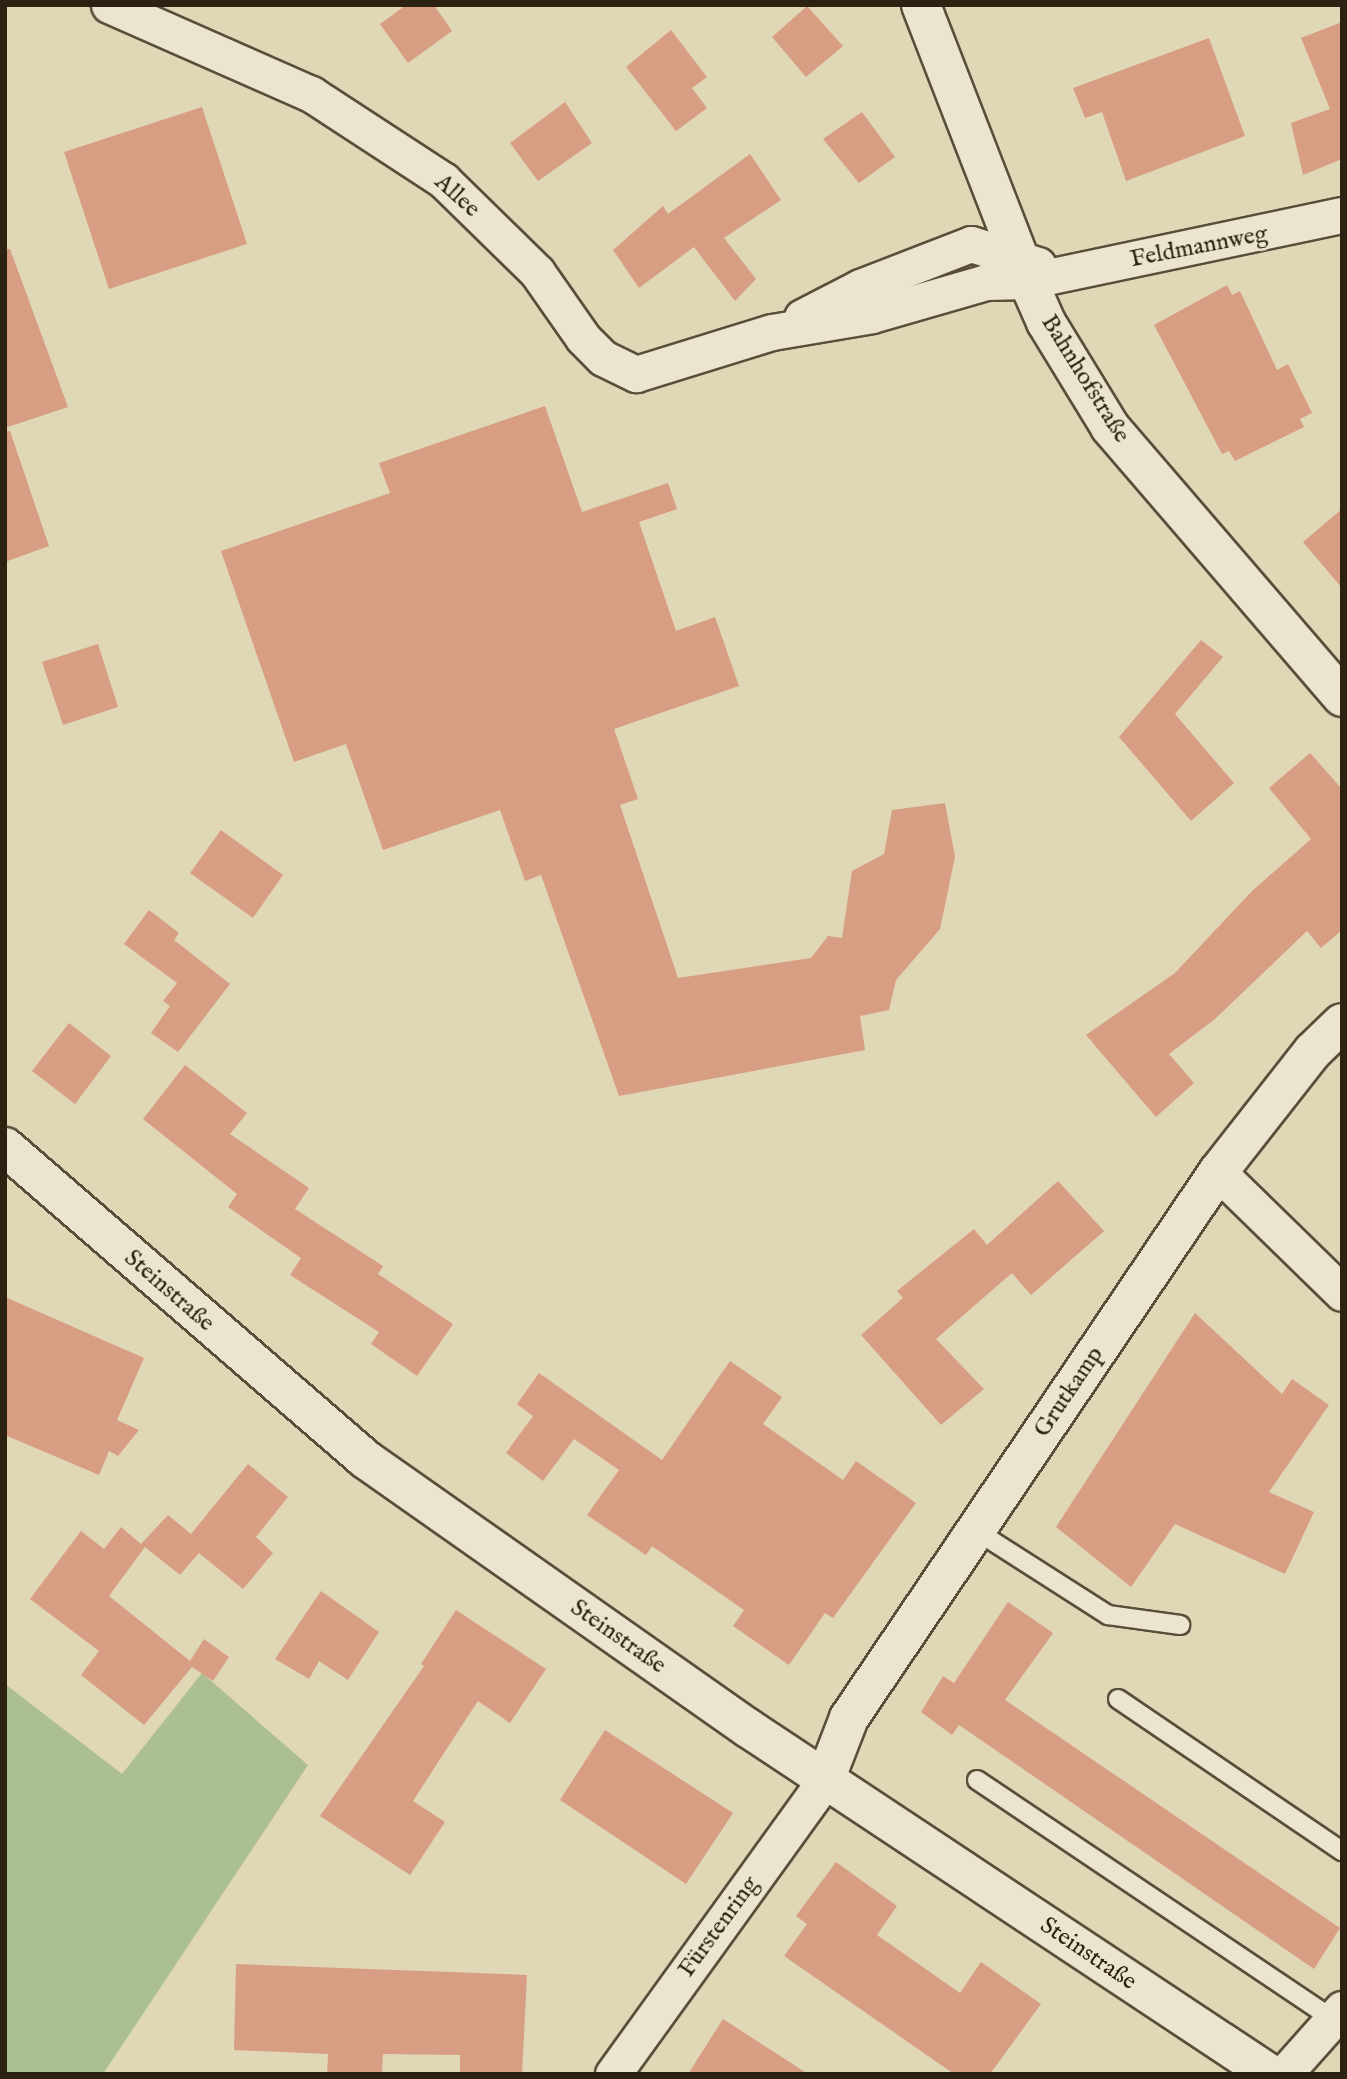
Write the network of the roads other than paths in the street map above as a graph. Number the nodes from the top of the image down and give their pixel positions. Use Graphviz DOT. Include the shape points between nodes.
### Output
graph roads {
  1 [pos="109,5"];
  2 [pos="921,5"];
  3 [pos="1342,215"];
  4 [pos="1033,270"];
  5 [pos="1342,697"];
  6 [pos="1342,1023"];
  7 [pos="5,1147"];
  8 [pos="1217,1172"];
  9 [pos="1342,1293"];
  10 [pos="975,1530"];
  11 [pos="1180,1625"];
  12 [pos="1118,1699"];
  13 [pos="825,1780"];
  14 [pos="977,1780"];
  15 [pos="1342,1851"];
  16 [pos="1337,2014"];
  17 [pos="613,2074"];
  18 [pos="1270,2074"];
  19 [pos="1284,2074"];
  1 -- 4 [label="street, Allee" via="311,94 443,180 537,272 583,338 603,358 636,374 772,332 872,315"];
  2 -- 4 [label="street, Bahnhofstraße"];
  3 -- 4 [label="street, Feldmannweg" via="1122,263"];
  4 -- 5 [label="street, Bahnhofstraße" via="1046,322 1110,427"];
  6 -- 8 [label="street, Grutkamp" via="1313,1051"];
  7 -- 13 [label="street, Steinstraße" via="365,1458"];
  8 -- 9 [label="street"];
  8 -- 10 [label="street, Grutkamp"];
  10 -- 11 [label="lane" via="1108,1615"];
  10 -- 13 [label="street, Grutkamp" via="849,1718"];
  12 -- 15 [label="lane"];
  13 -- 17 [label="street, Fürstenring"];
  13 -- 18 [label="street, Steinstraße"];
  14 -- 16 [label="lane"];
  16 -- 19 [label="street"];
}
